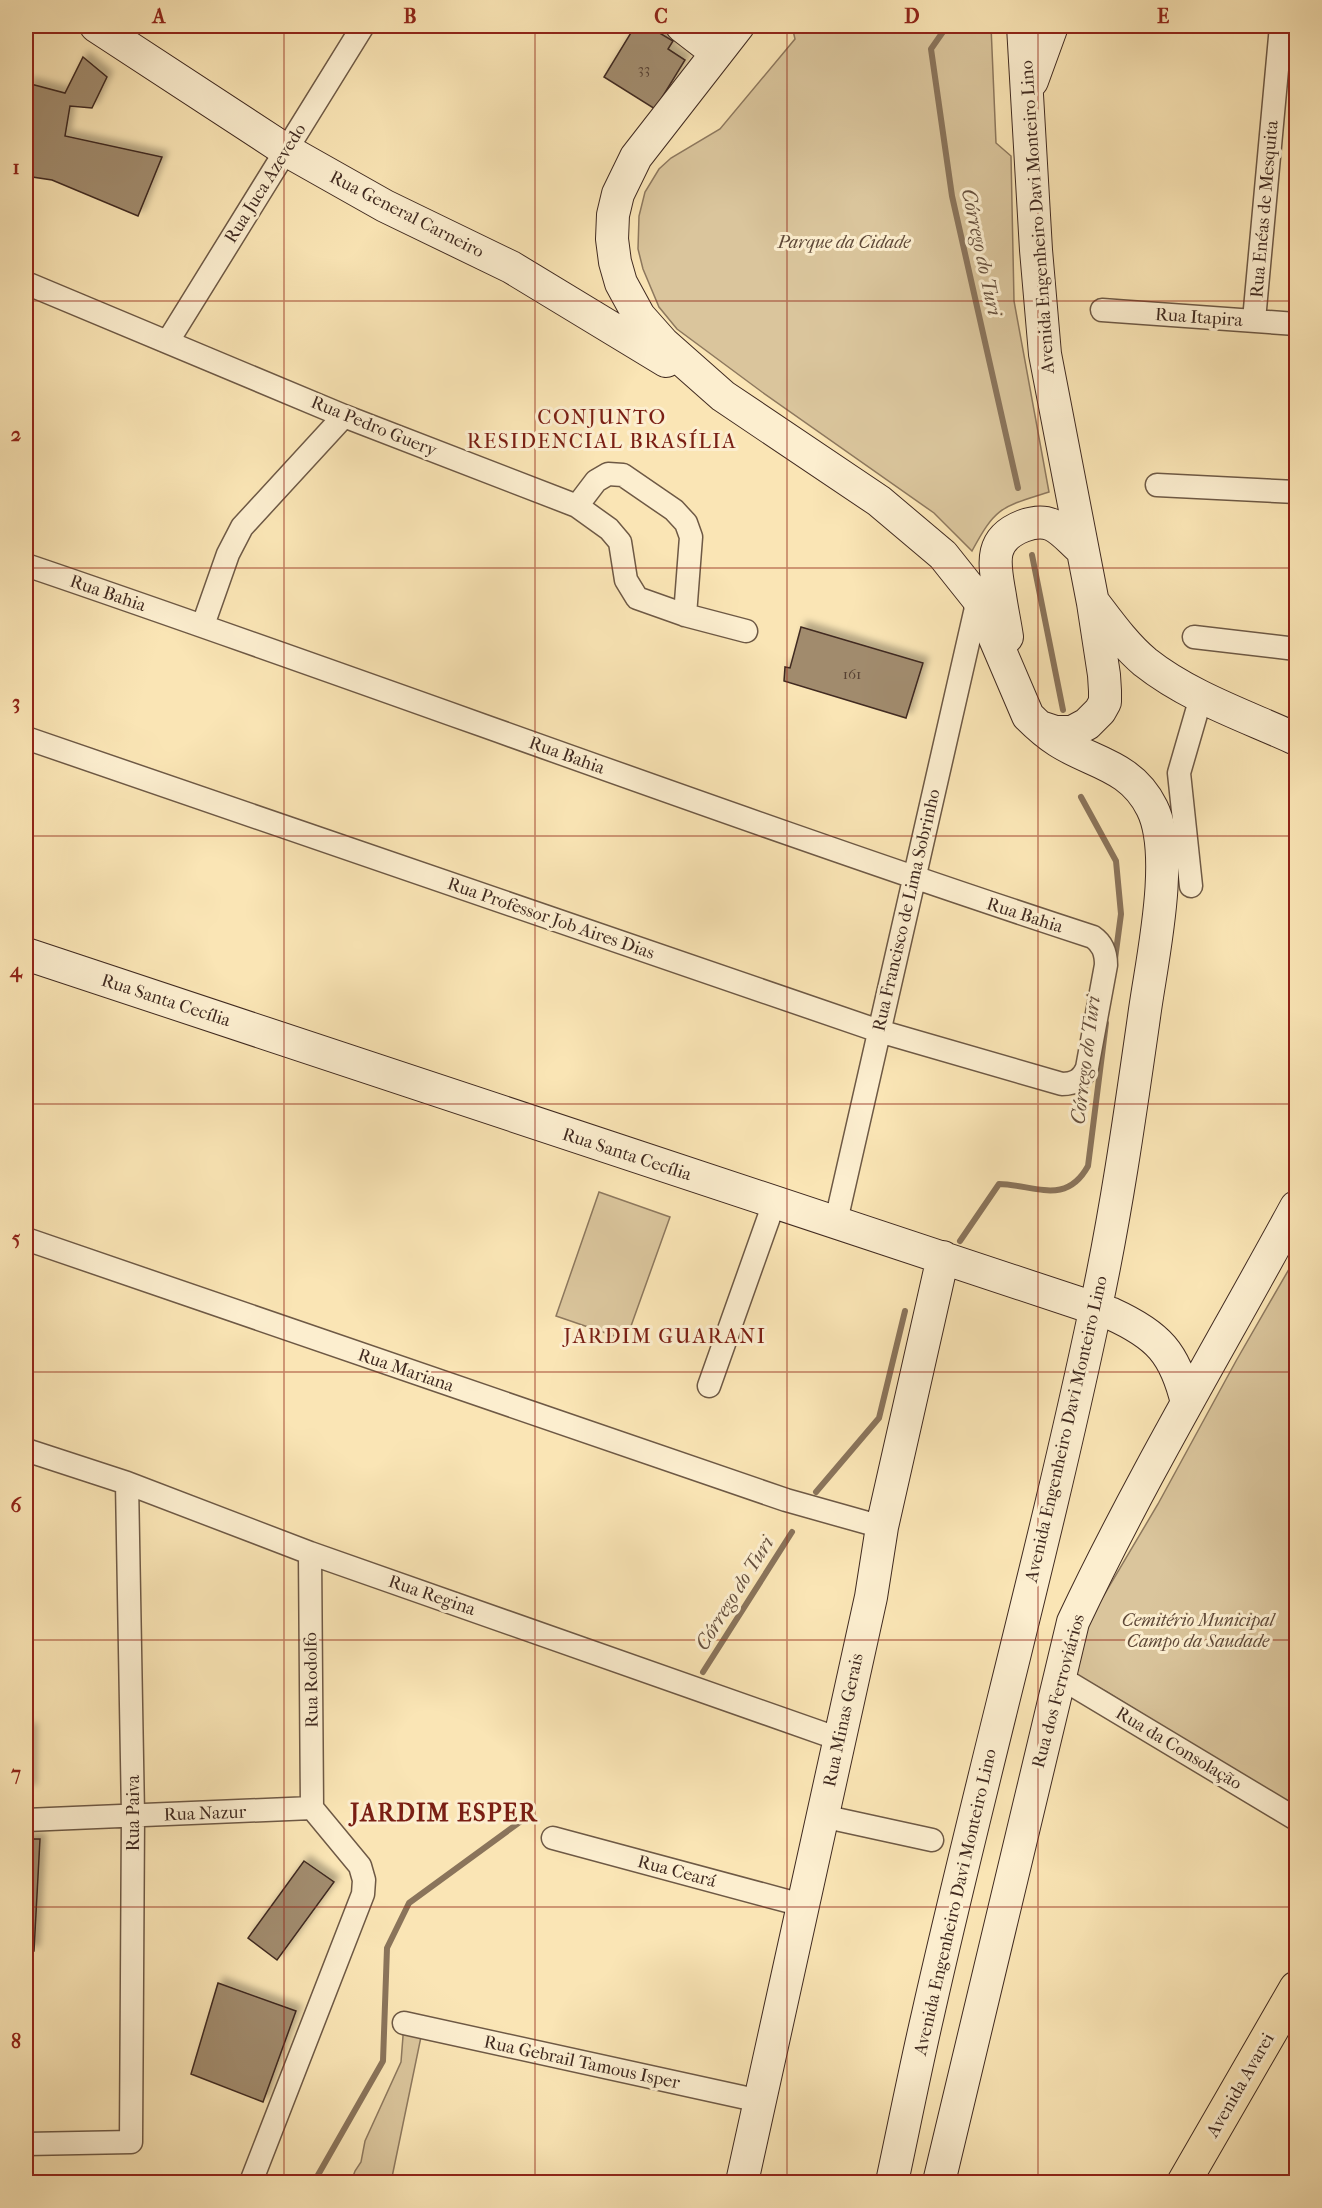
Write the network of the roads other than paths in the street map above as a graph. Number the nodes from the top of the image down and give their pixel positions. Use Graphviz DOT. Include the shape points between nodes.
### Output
graph roads {
  1 [pos="363,26"];
  2 [pos="682,26"];
  3 [pos="738,26"];
  4 [pos="1023,26"];
  5 [pos="1052,26"];
  6 [pos="1281,26"];
  7 [pos="105,28"];
  8 [pos="717,53"];
  9 [pos="1026,102"];
  10 [pos="284,149"];
  11 [pos="26,283"];
  12 [pos="1102,310"];
  13 [pos="1254,321"];
  14 [pos="1296,324"];
  15 [pos="168,341"];
  16 [pos="723,396"];
  17 [pos="344,416"];
  18 [pos="1157,485"];
  19 [pos="1296,492"];
  20 [pos="578,506"];
  21 [pos="1081,549"];
  22 [pos="26,565"];
  23 [pos="978,600"];
  24 [pos="1093,603"];
  25 [pos="685,615"];
  26 [pos="203,625"];
  27 [pos="746,631"];
  28 [pos="1194,637"];
  29 [pos="1296,649"];
  30 [pos="1014,679"];
  31 [pos="1201,697"];
  32 [pos="1039,727"];
  33 [pos="26,738"];
  34 [pos="1296,738"];
  35 [pos="913,878"];
  36 [pos="1191,886"];
  37 [pos="26,954"];
  38 [pos="879,1031"];
  39 [pos="1079,1080"];
  40 [pos="774,1203"];
  41 [pos="1296,1207"];
  42 [pos="836,1221"];
  43 [pos="26,1239"];
  44 [pos="943,1257"];
  45 [pos="1095,1309"];
  46 [pos="709,1386"];
  47 [pos="1187,1403"];
  48 [pos="26,1450"];
  49 [pos="127,1484"];
  50 [pos="882,1527"];
  51 [pos="310,1552"];
  52 [pos="1060,1678"];
  53 [pos="839,1739"];
  54 [pos="312,1808"];
  55 [pos="133,1815"];
  56 [pos="822,1815"];
  57 [pos="1296,1819"];
  58 [pos="26,1820"];
  59 [pos="553,1838"];
  60 [pos="932,1840"];
  61 [pos="802,1905"];
  62 [pos="1296,1988"];
  63 [pos="404,2023"];
  64 [pos="760,2101"];
  65 [pos="26,2144"];
  66 [pos="251,2182"];
  67 [pos="742,2182"];
  68 [pos="892,2182"];
  69 [pos="939,2182"];
  70 [pos="1184,2182"];
  1 -- 10 [label="street, Rua Juca Azevedo"];
  2 -- 8 [label="main road"];
  3 -- 8 [label="main road, Avenida Engenheiro Davi Monteiro Lino"];
  4 -- 9 [label="main road, Avenida Engenheiro Davi Monteiro Lino"];
  5 -- 9 [label="main road"];
  6 -- 13 [label="street, Rua Enéas de Mesquita"];
  7 -- 10 [label="main road, Rua General Carneiro"];
  8 -- 16 [label="main road, Avenida Engenheiro Davi Monteiro Lino" via="636,157 618,194 612,239 621,283 639,316"];
  9 -- 21 [label="main road, Avenida Engenheiro Davi Monteiro Lino" via="1045,354"];
  10 -- 15 [label="street, Rua Juca Azevedo"];
  10 -- 16 [label="main road, Rua General Carneiro" via="385,206 511,267"];
  11 -- 15 [label="street, Rua Pedro Guery"];
  12 -- 13 [label="street, Rua Itapira"];
  13 -- 14 [label="street, Rua Itapira"];
  15 -- 17 [label="street, Rua Pedro Guery"];
  16 -- 23 [label="main road, Avenida Engenheiro Davi Monteiro Lino" via="879,501 943,555"];
  17 -- 20 [label="street, Rua Pedro Guery"];
  17 -- 26 [label="street" via="242,527 228,554"];
  18 -- 19 [label="street"];
  20 -- 25 [label="street, Rua Pedro Guery" via="620,542 626,580 637,598"];
  20 -- 25 [label="street" via="596,481 608,474 623,474 674,510 686,523 691,537"];
  21 -- 24 [label="main road, Avenida Engenheiro Davi Monteiro Lino"];
  21 -- 30 [label="main road, Avenida Engenheiro Davi Monteiro Lino" via="1061,530 1036,521 1005,536 998,546 995,570"];
  22 -- 26 [label="street, Rua Bahia"];
  23 -- 30 [label="main road, Avenida Engenheiro Davi Monteiro Lino"];
  23 -- 35 [label="street, Rua Francisco de Lima Sobrinho"];
  24 -- 31 [label="main road" via="1121,639 1145,661"];
  24 -- 32 [label="main road, Avenida Engenheiro Davi Monteiro Lino" via="1105,702 1087,724 1072,732"];
  25 -- 27 [label="street, Rua Pedro Guery"];
  26 -- 35 [label="street, Rua Bahia"];
  28 -- 29 [label="street"];
  30 -- 32 [label="main road, Avenida Engenheiro Davi Monteiro Lino" via="1028,716"];
  31 -- 34 [label="main road"];
  31 -- 36 [label="street" via="1179,773"];
  32 -- 45 [label="main road, Avenida Engenheiro Davi Monteiro Lino" via="1130,779 1152,807 1160,842 1161,897 1135,1085"];
  33 -- 38 [label="street, Rua Professor Job Aires Dias"];
  35 -- 38 [label="street, Rua Francisco de Lima Sobrinho"];
  35 -- 39 [label="street, Rua Bahia" via="1100,941 1106,965 1087,1068"];
  37 -- 40 [label="main road, Rua Santa Cecília"];
  38 -- 39 [label="street, Rua Professor Job Aires Dias" via="1062,1084"];
  38 -- 42 [label="street, Rua Francisco de Lima Sobrinho"];
  40 -- 42 [label="main road, Rua Santa Cecília"];
  40 -- 46 [label="street"];
  41 -- 47 [label="main road, Rua dos Ferroviários"];
  42 -- 44 [label="main road, Rua Santa Cecília"];
  43 -- 50 [label="street, Rua Mariana" via="786,1500"];
  44 -- 45 [label="main road, Rua Santa Cecília"];
  44 -- 50 [label="main road, Rua Minas Gerais"];
  45 -- 47 [label="main road, Rua Santa Cecília" via="1154,1337 1175,1366"];
  45 -- 68 [label="main road, Avenida Engenheiro Davi Monteiro Lino" via="927,2014"];
  47 -- 52 [label="main road, Rua dos Ferroviários" via="1073,1622"];
  48 -- 49 [label="street, Rua Regina"];
  49 -- 51 [label="street, Rua Regina"];
  49 -- 55 [label="street, Rua Paiva"];
  50 -- 53 [label="main road, Rua Minas Gerais" via="871,1597"];
  51 -- 53 [label="street, Rua Regina"];
  51 -- 54 [label="street, Rua Rodolfo"];
  52 -- 57 [label="street, Rua da Consolação"];
  52 -- 69 [label="main road, Rua dos Ferroviários"];
  53 -- 56 [label="main road, Rua Minas Gerais"];
  54 -- 55 [label="street, Rua Nazur"];
  54 -- 66 [label="street" via="360,1866 363,1894"];
  55 -- 58 [label="street, Rua Nazur"];
  55 -- 65 [label="street, Rua Paiva" via="131,2142"];
  56 -- 60 [label="street"];
  56 -- 61 [label="main road, Rua Minas Gerais"];
  59 -- 61 [label="street, Rua Ceará"];
  61 -- 64 [label="main road, Rua Minas Gerais"];
  62 -- 70 [label="main road, Avenida Avarei"];
  63 -- 64 [label="street, Rua Gebrail Tamous Isper"];
  64 -- 67 [label="main road, Rua Minas Gerais"];
}
